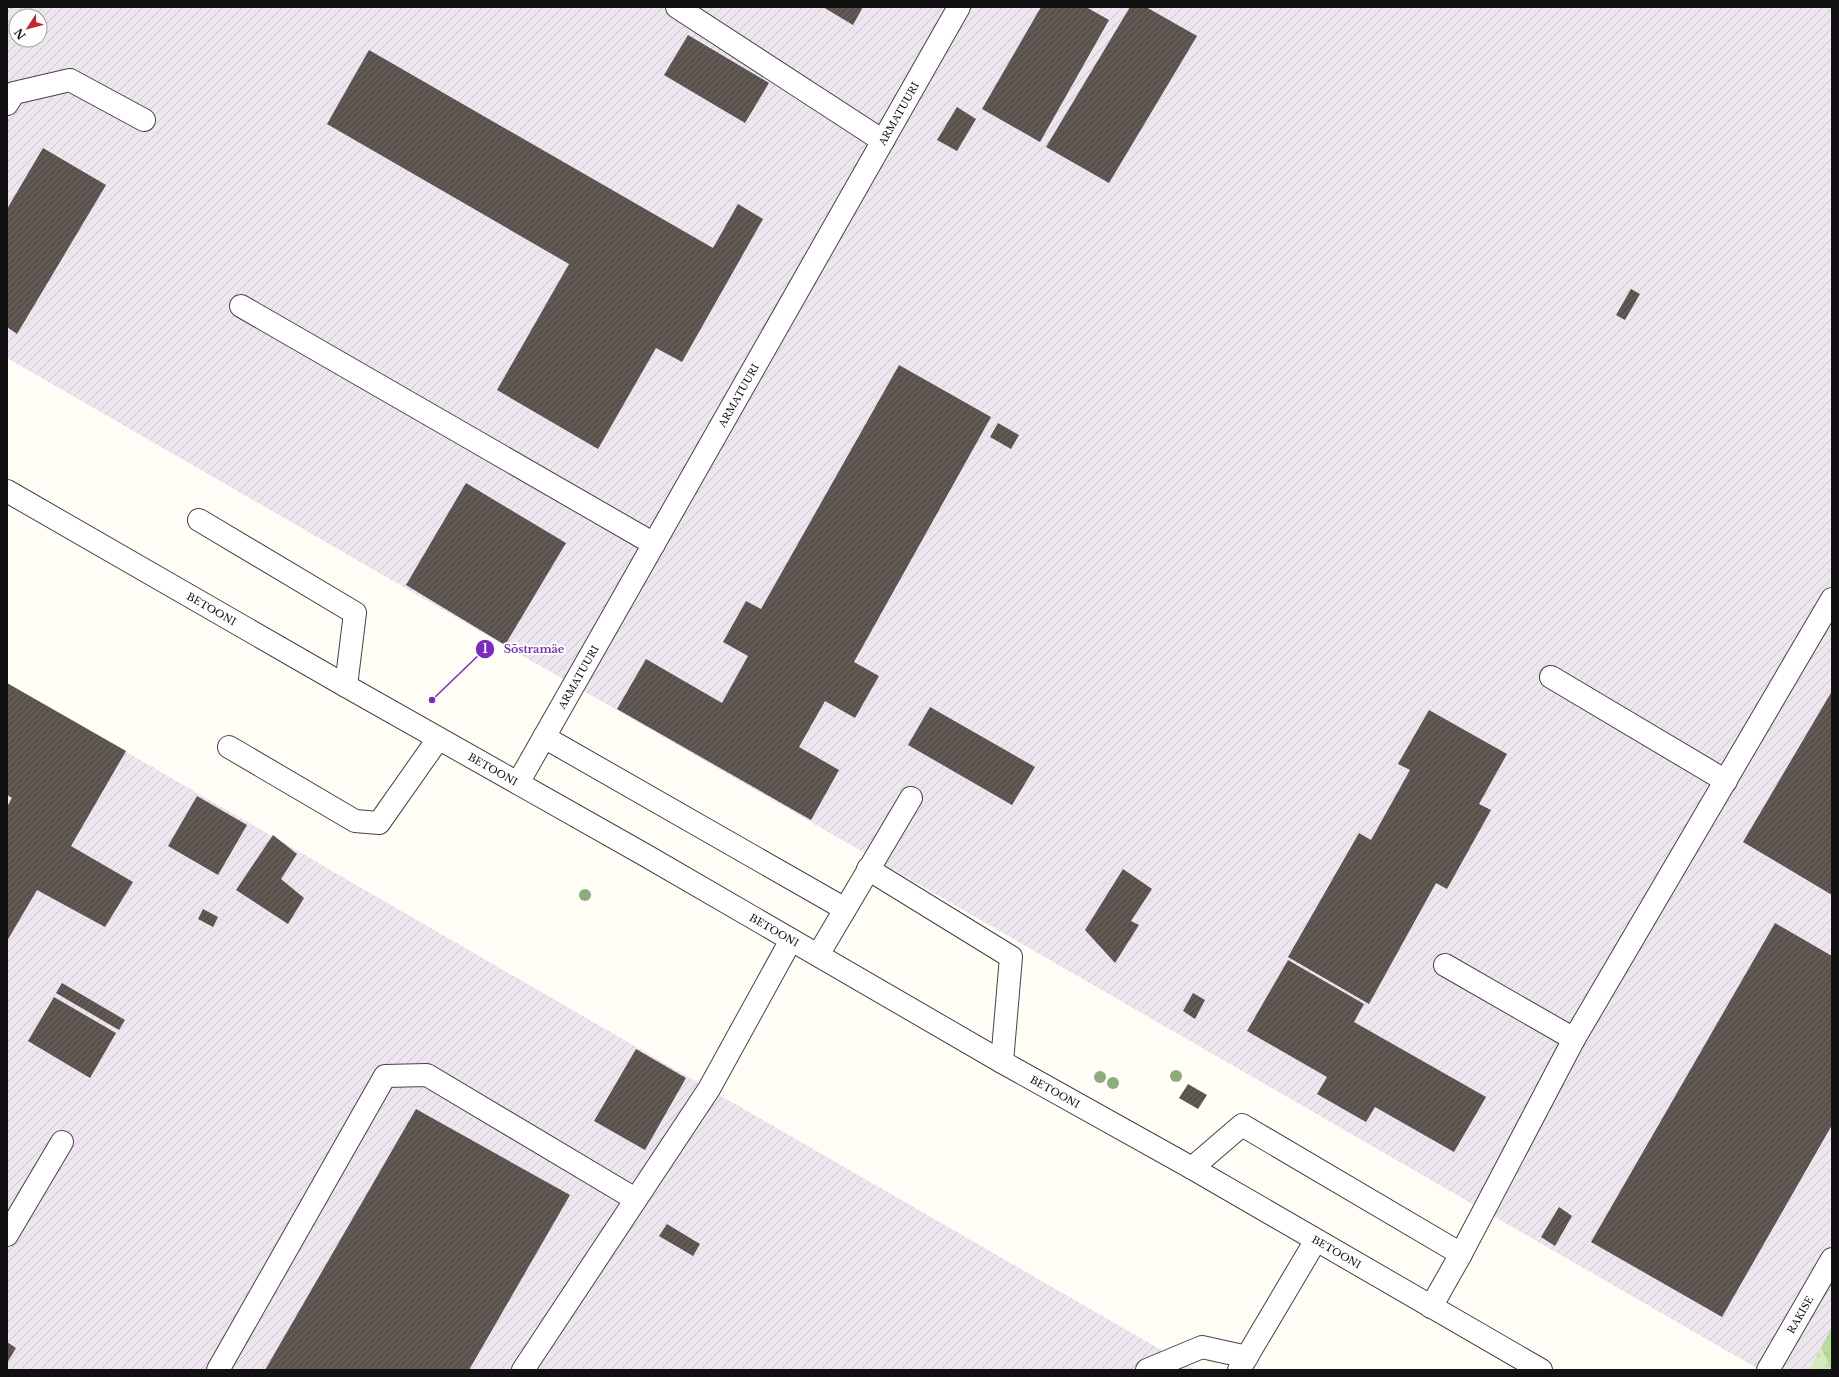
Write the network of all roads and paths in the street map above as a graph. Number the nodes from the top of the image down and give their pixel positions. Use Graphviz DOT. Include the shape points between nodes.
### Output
graph roads {
  1 [pos="677,7"];
  2 [pos="959,7"];
  3 [pos="7,104"];
  4 [pos="144,120"];
  5 [pos="883,141"];
  6 [pos="241,306"];
  7 [pos="7,491"];
  8 [pos="199,520"];
  9 [pos="654,544"];
  10 [pos="1832,599"];
  11 [pos="1551,677"];
  12 [pos="346,686"];
  13 [pos="544,737"];
  14 [pos="438,739"];
  15 [pos="229,747"];
  16 [pos="1726,781"];
  17 [pos="518,783"];
  18 [pos="911,798"];
  19 [pos="868,869"];
  20 [pos="845,909"];
  21 [pos="791,940"];
  22 [pos="818,955"];
  23 [pos="1445,965"];
  24 [pos="1574,1039"];
  25 [pos="1002,1062"];
  26 [pos="62,1142"];
  27 [pos="1192,1168"];
  28 [pos="635,1200"];
  29 [pos="7,1235"];
  30 [pos="1316,1240"];
  31 [pos="1461,1254"];
  32 [pos="1832,1259"];
  33 [pos="1431,1307"];
  34 [pos="1243,1363"];
  35 [pos="1150,1369"];
  36 [pos="218,1370"];
  37 [pos="523,1370"];
  38 [pos="1541,1370"];
  39 [pos="1768,1370"];
  1 -- 5 [label="street"];
  2 -- 5 [label="street, ARMATUURI"];
  3 -- 4 [label="street" via="14,93 70,80"];
  5 -- 9 [label="street, ARMATUURI"];
  6 -- 9 [label="street"];
  7 -- 12 [label="street, BETOONI"];
  8 -- 12 [label="street" via="355,613"];
  9 -- 13 [label="street, ARMATUURI"];
  10 -- 16 [label="street"];
  11 -- 16 [label="street"];
  12 -- 14 [label="street, BETOONI"];
  13 -- 17 [label="street, ARMATUURI"];
  13 -- 20 [label="street"];
  14 -- 15 [label="street" via="379,823 355,822"];
  14 -- 17 [label="street, BETOONI"];
  16 -- 24 [label="street"];
  17 -- 21 [label="street, BETOONI"];
  18 -- 19 [label="street"];
  19 -- 20 [label="street"];
  19 -- 25 [label="street" via="1011,957"];
  20 -- 22 [label="street"];
  21 -- 22 [label="street, BETOONI"];
  21 -- 28 [label="street" via="709,1089"];
  22 -- 25 [label="street, BETOONI"];
  23 -- 24 [label="street"];
  24 -- 31 [label="street"];
  25 -- 27 [label="street, BETOONI"];
  26 -- 29 [label="street"];
  27 -- 30 [label="street, BETOONI"];
  27 -- 31 [label="street" via="1242,1125"];
  28 -- 36 [label="street" via="427,1075 385,1076"];
  28 -- 37 [label="street"];
  30 -- 33 [label="street, BETOONI"];
  30 -- 34 [label="street"];
  31 -- 33 [label="street"];
  32 -- 39 [label="street, RAKISE"];
  33 -- 38 [label="street, BETOONI"];
  34 -- 35 [label="street" via="1202,1347"];
}
